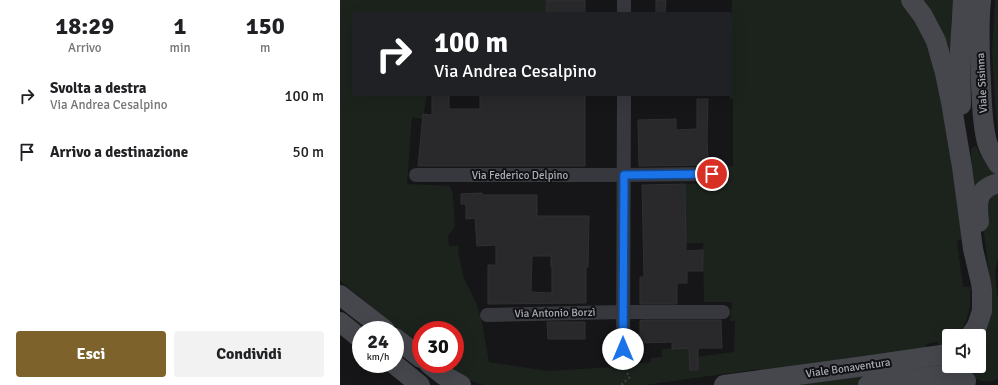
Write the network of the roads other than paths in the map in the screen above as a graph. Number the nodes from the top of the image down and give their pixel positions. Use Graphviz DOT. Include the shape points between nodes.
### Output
graph roads {
  1 [pos="624,0"];
  2 [pos="962,0"];
  3 [pos="981,0"];
  4 [pos="915,4"];
  5 [pos="624,12"];
  6 [pos="624,96"];
  7 [pos="998,164"];
  8 [pos="962,167"];
  9 [pos="712,174"];
  10 [pos="416,175"];
  11 [pos="624,175"];
  12 [pos="998,183"];
  13 [pos="981,284"];
  14 [pos="340,295"];
  15 [pos="623,312"];
  16 [pos="723,312"];
  17 [pos="487,314"];
  18 [pos="373,321"];
  19 [pos="340,322"];
  20 [pos="975,329"];
  21 [pos="352,332"];
  22 [pos="404,345"];
  23 [pos="412,351"];
  24 [pos="942,354"];
  25 [pos="623,361"];
  26 [pos="404,372"];
  27 [pos="440,373"];
  28 [pos="965,377"];
  29 [pos="420,385"];
  30 [pos="461,385"];
  31 [pos="724,385"];
  32 [pos="868,385"];
  1 -- 5 [label="street"];
  2 -- 8 [label="main road"];
  3 -- 7 [label="main road, Viale Sisinna" via="980,55 984,126 987,142"];
  4 -- 8 [label="main road" via="930,28 941,56"];
  6 -- 11 [label="street"];
  8 -- 13 [label="main road" via="973,249"];
  9 -- 11 [label="street, Via Federico Delpino"];
  10 -- 11 [label="street, Via Federico Delpino"];
  11 -- 15 [label="street"];
  12 -- 13 [label="main road" via="981,194 977,206 983,248"];
  13 -- 20 [label="main road" via="982,311"];
  14 -- 18 [label="main road"];
  15 -- 16 [label="street, Via Antonio Borzì"];
  15 -- 17 [label="street, Via Antonio Borzì"];
  15 -- 25 [label="street"];
  19 -- 21 [label="main road"];
  22 -- 23 [label="main road"];
  24 -- 31 [label="main road, Viale Bonaventura"];
  26 -- 29 [label="main road"];
  27 -- 30 [label="main road"];
  28 -- 32 [label="main road" via="943,375"];
}
